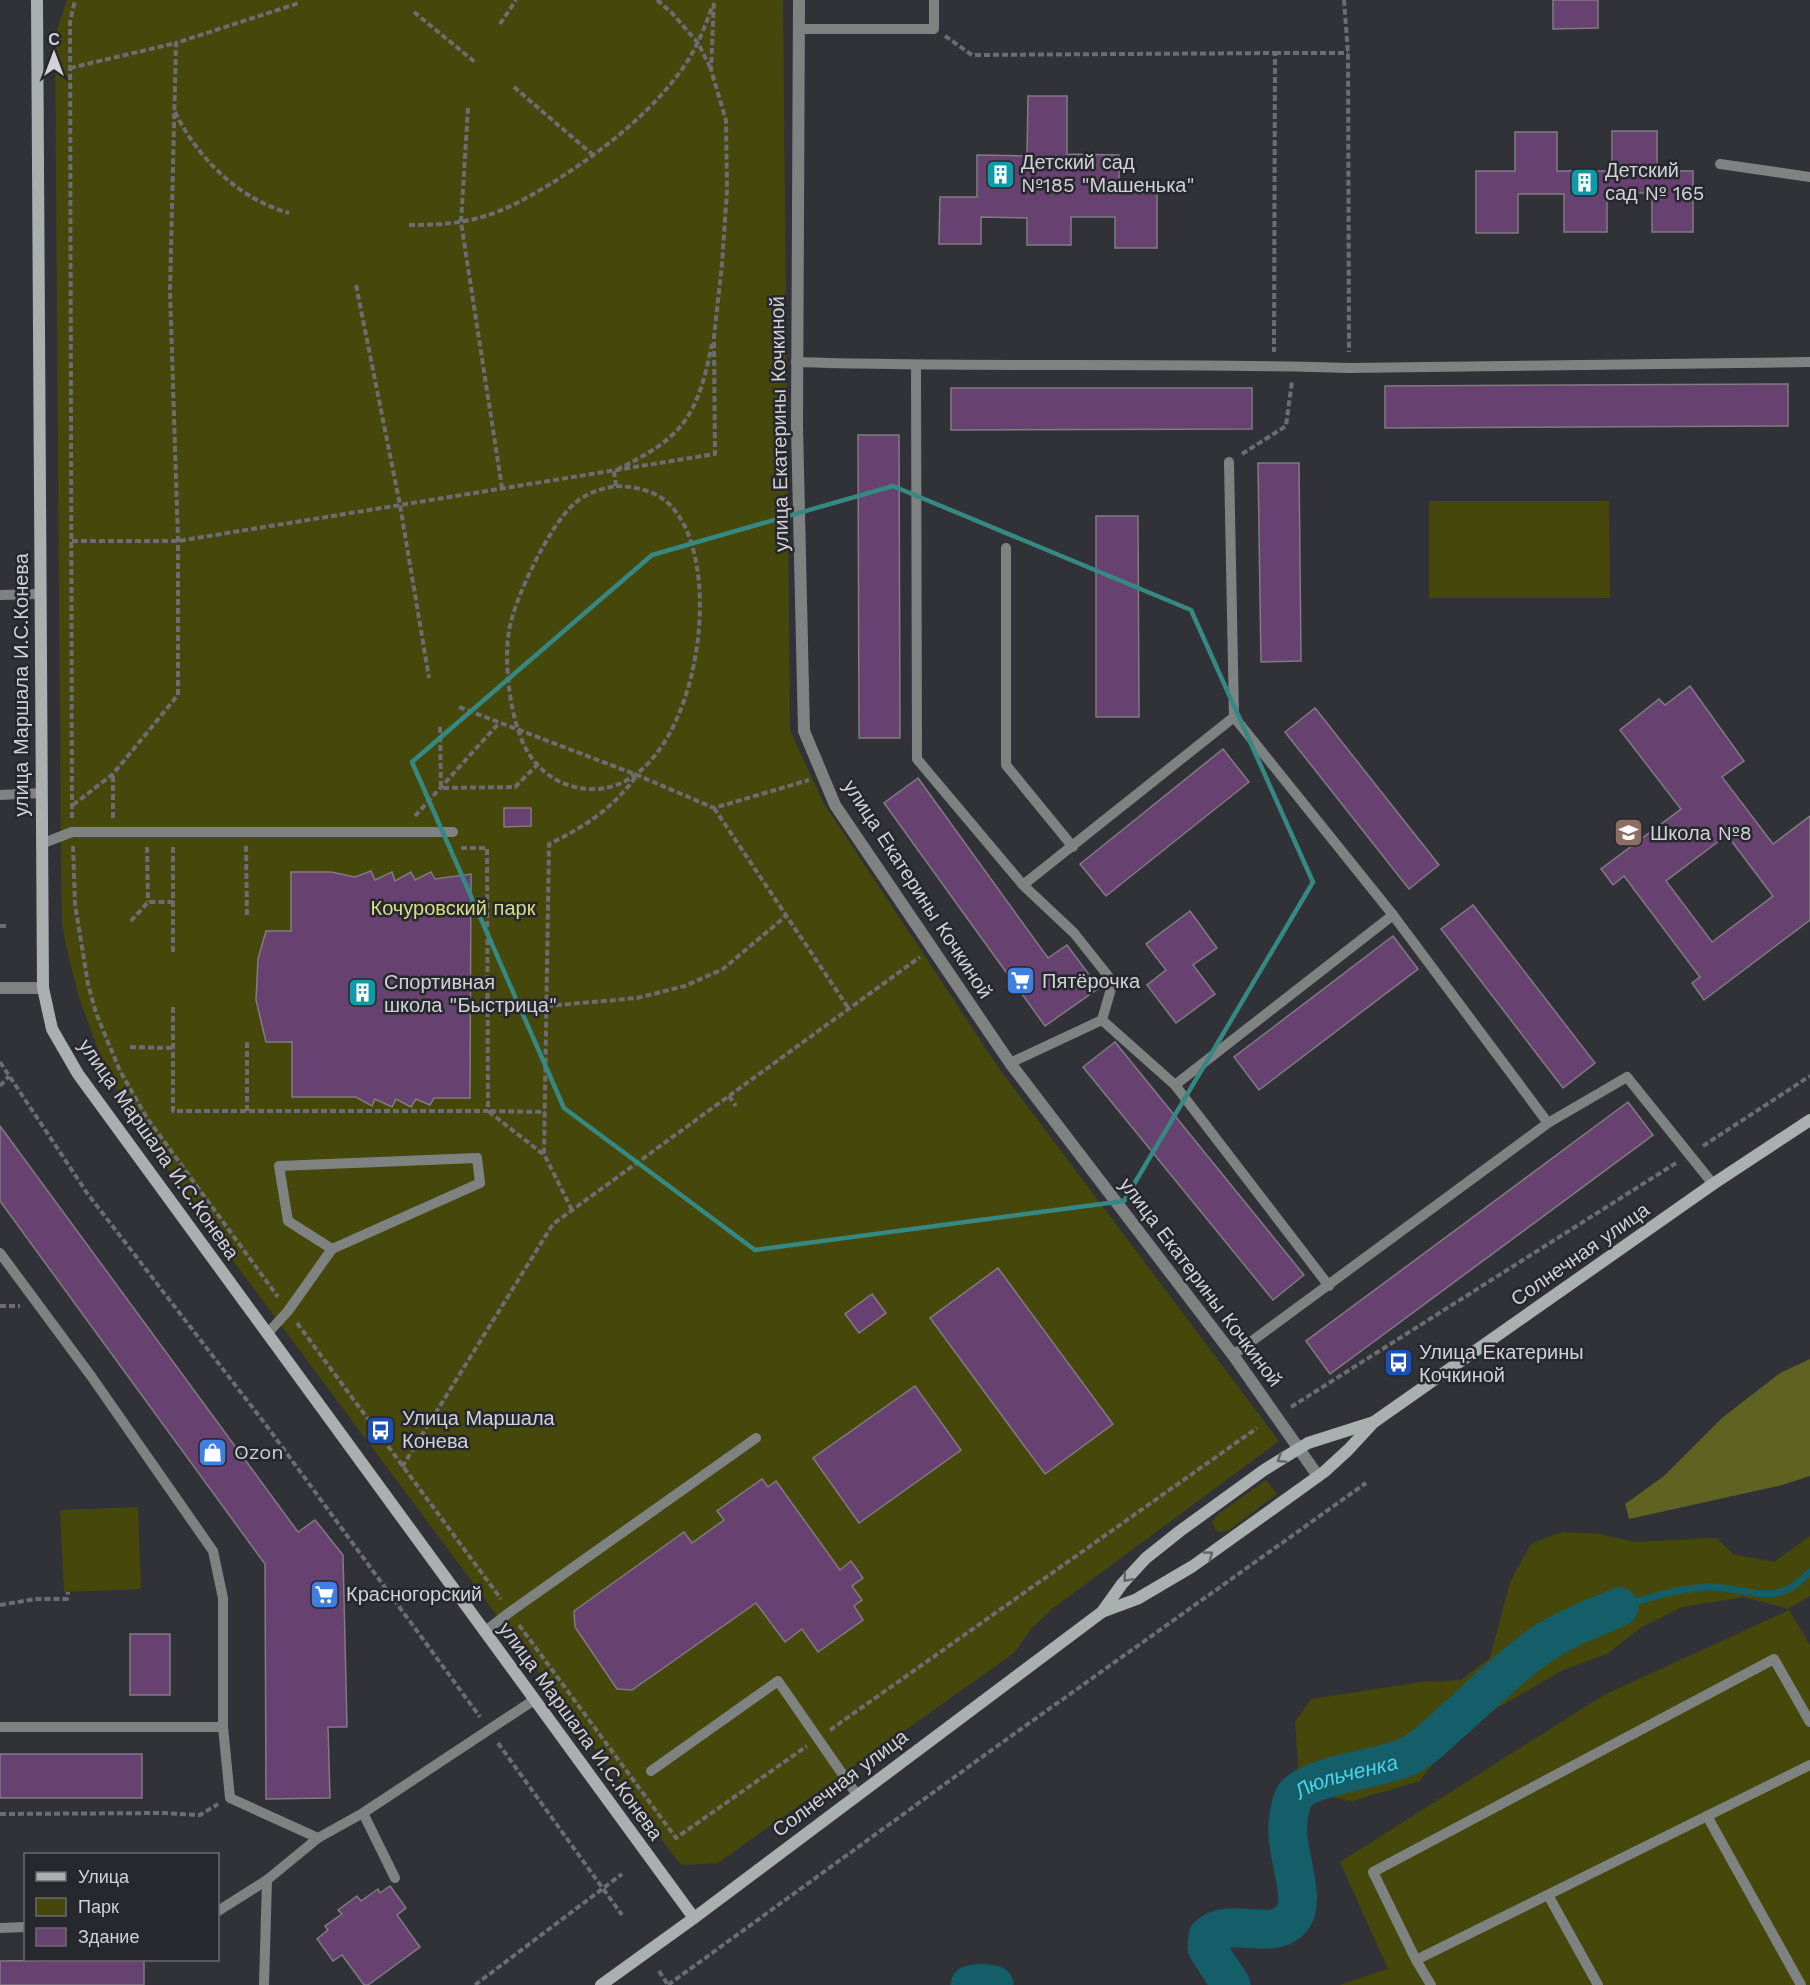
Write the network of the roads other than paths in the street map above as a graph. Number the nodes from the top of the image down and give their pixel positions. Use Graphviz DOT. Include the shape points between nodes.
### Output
graph roads {
  1 [pos="37,0"];
  2 [pos="799,0"];
  3 [pos="934,0"];
  4 [pos="799,30"];
  5 [pos="1720,164"];
  6 [pos="1810,177"];
  7 [pos="796,362"];
  8 [pos="1810,362"];
  9 [pos="916,365"];
  10 [pos="1228,462"];
  11 [pos="1006,548"];
  12 [pos="40,594"];
  13 [pos="0,595"];
  14 [pos="1234,717"];
  15 [pos="40,794"];
  16 [pos="0,795"];
  17 [pos="453,832"];
  18 [pos="41,844"];
  19 [pos="1073,846"];
  20 [pos="1023,885"];
  21 [pos="1393,915"];
  22 [pos="0,988"];
  23 [pos="43,988"];
  24 [pos="1102,1020"];
  25 [pos="1010,1063"];
  26 [pos="1175,1084"];
  27 [pos="1810,1120"];
  28 [pos="1548,1123"];
  29 [pos="1713,1184"];
  30 [pos="332,1249"];
  31 [pos="0,1253"];
  32 [pos="1329,1286"];
  33 [pos="267,1334"];
  34 [pos="1233,1355"];
  35 [pos="1374,1422"];
  36 [pos="756,1438"];
  37 [pos="1299,1448"];
  38 [pos="1318,1476"];
  39 [pos="1102,1612"];
  40 [pos="484,1632"];
  41 [pos="534,1700"];
  42 [pos="1810,1722"];
  43 [pos="0,1727"];
  44 [pos="223,1727"];
  45 [pos="1810,1765"];
  46 [pos="651,1772"];
  47 [pos="857,1795"];
  48 [pos="363,1813"];
  49 [pos="1707,1816"];
  50 [pos="318,1838"];
  51 [pos="395,1878"];
  52 [pos="267,1880"];
  53 [pos="1548,1895"];
  54 [pos="219,1910"];
  55 [pos="694,1918"];
  56 [pos="24,1927"];
  57 [pos="0,1928"];
  58 [pos="1416,1960"];
  59 [pos="264,1985"];
  60 [pos="601,1985"];
  61 [pos="1431,1985"];
  62 [pos="1598,1985"];
  63 [pos="1802,1985"];
  1 -- 12 [label="main road, улица Маршала И.С.Конева"];
  2 -- 4 [label="street, улица Екатерины Кочкиной"];
  3 -- 4 [label="lane" via="934,29"];
  4 -- 7 [label="street, улица Екатерины Кочкиной"];
  5 -- 6 [label="lane"];
  7 -- 9 [label="lane"];
  7 -- 25 [label="street, улица Екатерины Кочкиной" via="804,730 835,805"];
  8 -- 9 [label="lane" via="1349,368"];
  9 -- 20 [label="lane" via="917,759"];
  10 -- 14 [label="lane"];
  11 -- 19 [label="lane" via="1006,765"];
  12 -- 13 [label="lane"];
  12 -- 15 [label="main road, улица Маршала И.С.Конева"];
  14 -- 19 [label="lane"];
  14 -- 21 [label="lane"];
  15 -- 16 [label="lane"];
  15 -- 18 [label="main road, улица Маршала И.С.Конева"];
  17 -- 18 [label="lane" via="72,832"];
  18 -- 23 [label="main road, улица Маршала И.С.Конева"];
  19 -- 20 [label="lane"];
  20 -- 24 [label="lane" via="1074,933 1113,982"];
  21 -- 26 [label="lane"];
  21 -- 28 [label="lane"];
  22 -- 23 [label="street"];
  23 -- 33 [label="main road, улица Маршала И.С.Конева" via="52,1029 78,1074"];
  24 -- 25 [label="lane"];
  24 -- 26 [label="lane"];
  25 -- 34 [label="street, улица Екатерины Кочкиной"];
  26 -- 32 [label="lane"];
  27 -- 29 [label="main road, Солнечная улица"];
  28 -- 29 [label="lane" via="1627,1077"];
  28 -- 32 [label="lane"];
  29 -- 35 [label="main road, Солнечная улица"];
  30 -- 30 [label="lane" via="480,1184 477,1158 279,1166 288,1221"];
  30 -- 33 [label="lane"];
  31 -- 44 [label="lane" via="213,1551 223,1598"];
  32 -- 34 [label="lane"];
  33 -- 40 [label="main road, улица Маршала И.С.Конева"];
  34 -- 37 [label="street, улица Екатерины Кочкиной"];
  35 -- 37 [label="main road, Солнечная улица"];
  35 -- 38 [label="main road, Солнечная улица"];
  36 -- 40 [label="lane"];
  37 -- 38 [label="street, улица Екатерины Кочкиной"];
  37 -- 39 [label="main road, Солнечная улица, one-way" via="1155,1551 1132,1572"];
  39 -- 38 [label="main road, Солнечная улица, one-way" via="1168,1582"];
  39 -- 47 [label="main road, Солнечная улица"];
  40 -- 41 [label="main road, улица Маршала И.С.Конева"];
  41 -- 48 [label="lane"];
  41 -- 55 [label="main road, улица Маршала И.С.Конева"];
  42 -- 58 [label="lane" via="1774,1659 1372,1872"];
  43 -- 44 [label="lane"];
  44 -- 50 [label="lane" via="230,1798"];
  45 -- 49 [label="lane"];
  46 -- 47 [label="lane" via="777,1681"];
  47 -- 55 [label="main road, Солнечная улица"];
  48 -- 50 [label="lane"];
  48 -- 51 [label="lane"];
  49 -- 53 [label="lane"];
  49 -- 63 [label="lane"];
  50 -- 52 [label="lane"];
  52 -- 54 [label="lane"];
  52 -- 59 [label="lane"];
  53 -- 58 [label="lane"];
  53 -- 62 [label="lane"];
  55 -- 60 [label="main road, Солнечная улица"];
  56 -- 57 [label="lane"];
  58 -- 61 [label="lane"];
}
